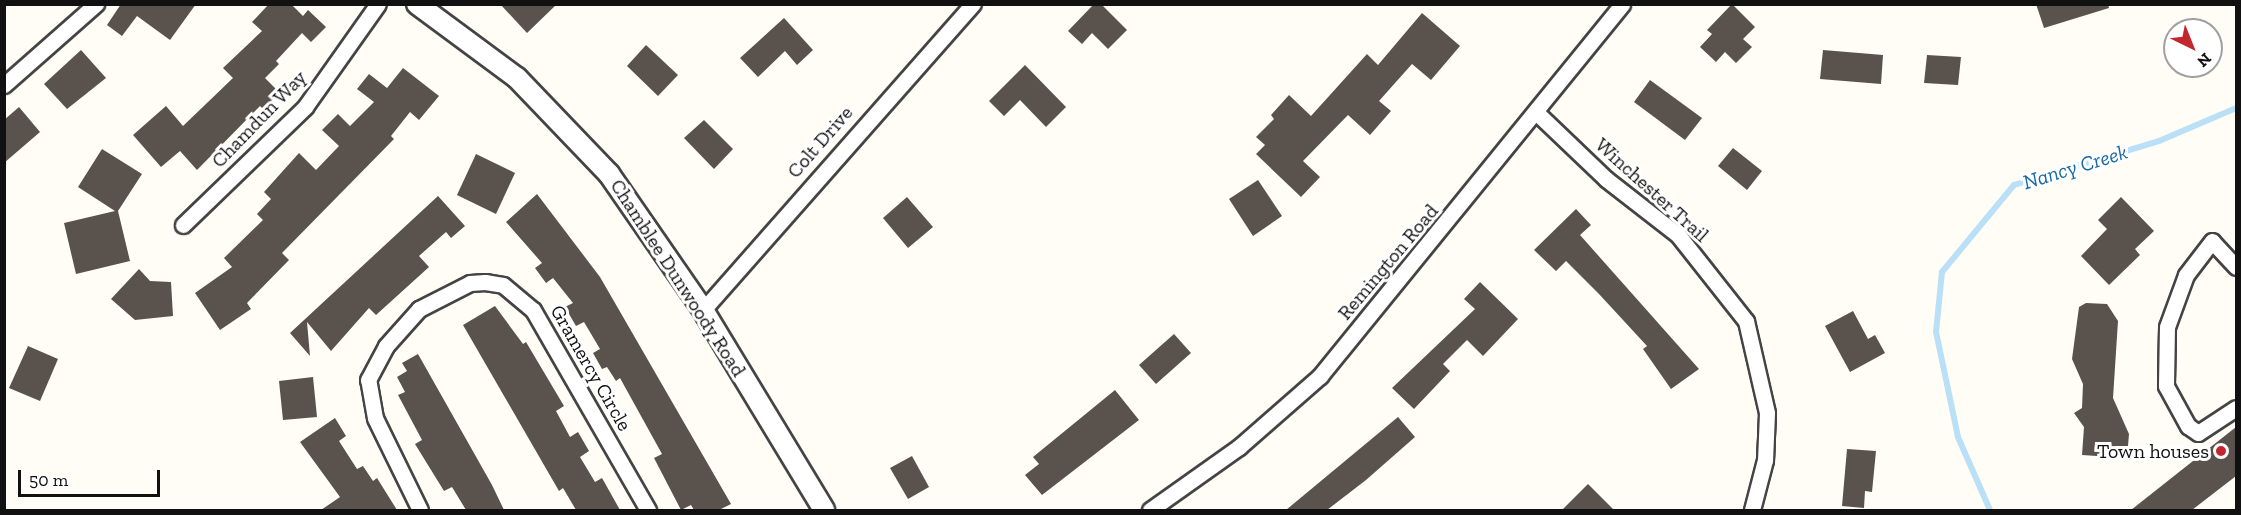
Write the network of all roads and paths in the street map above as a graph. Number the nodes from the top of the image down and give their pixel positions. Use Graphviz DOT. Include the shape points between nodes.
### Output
graph roads {
  1 [pos="96,4"];
  2 [pos="378,4"];
  3 [pos="417,4"];
  4 [pos="973,4"];
  5 [pos="1622,4"];
  6 [pos="4,85"];
  7 [pos="1538,114"];
  8 [pos="183,225"];
  9 [pos="2236,267"];
  10 [pos="703,310"];
  11 [pos="2236,408"];
  12 [pos="420,510"];
  13 [pos="648,510"];
  14 [pos="824,510"];
  15 [pos="1150,510"];
  16 [pos="1752,510"];
  1 -- 6 [label="street"];
  2 -- 8 [label="street, Chamdun Way" via="305,107"];
  3 -- 10 [label="street, Chamblee Dunwoody Road" via="485,51 586,146 636,207"];
  4 -- 10 [label="street, Colt Drive"];
  5 -- 7 [label="street, Remington Road"];
  7 -- 15 [label="street, Remington Road" via="1320,376 1239,447"];
  7 -- 16 [label="street, Winchester Trail" via="1606,178 1678,235 1746,321 1767,413 1765,460"];
  9 -- 11 [label="street" via="2212,241 2186,275 2168,327 2166,386 2188,426 2198,433"];
  10 -- 14 [label="street, Chamblee Dunwoody Road"];
  12 -- 13 [label="street, Gramercy Circle" via="360,380 419,309 486,275 539,318"];
}
